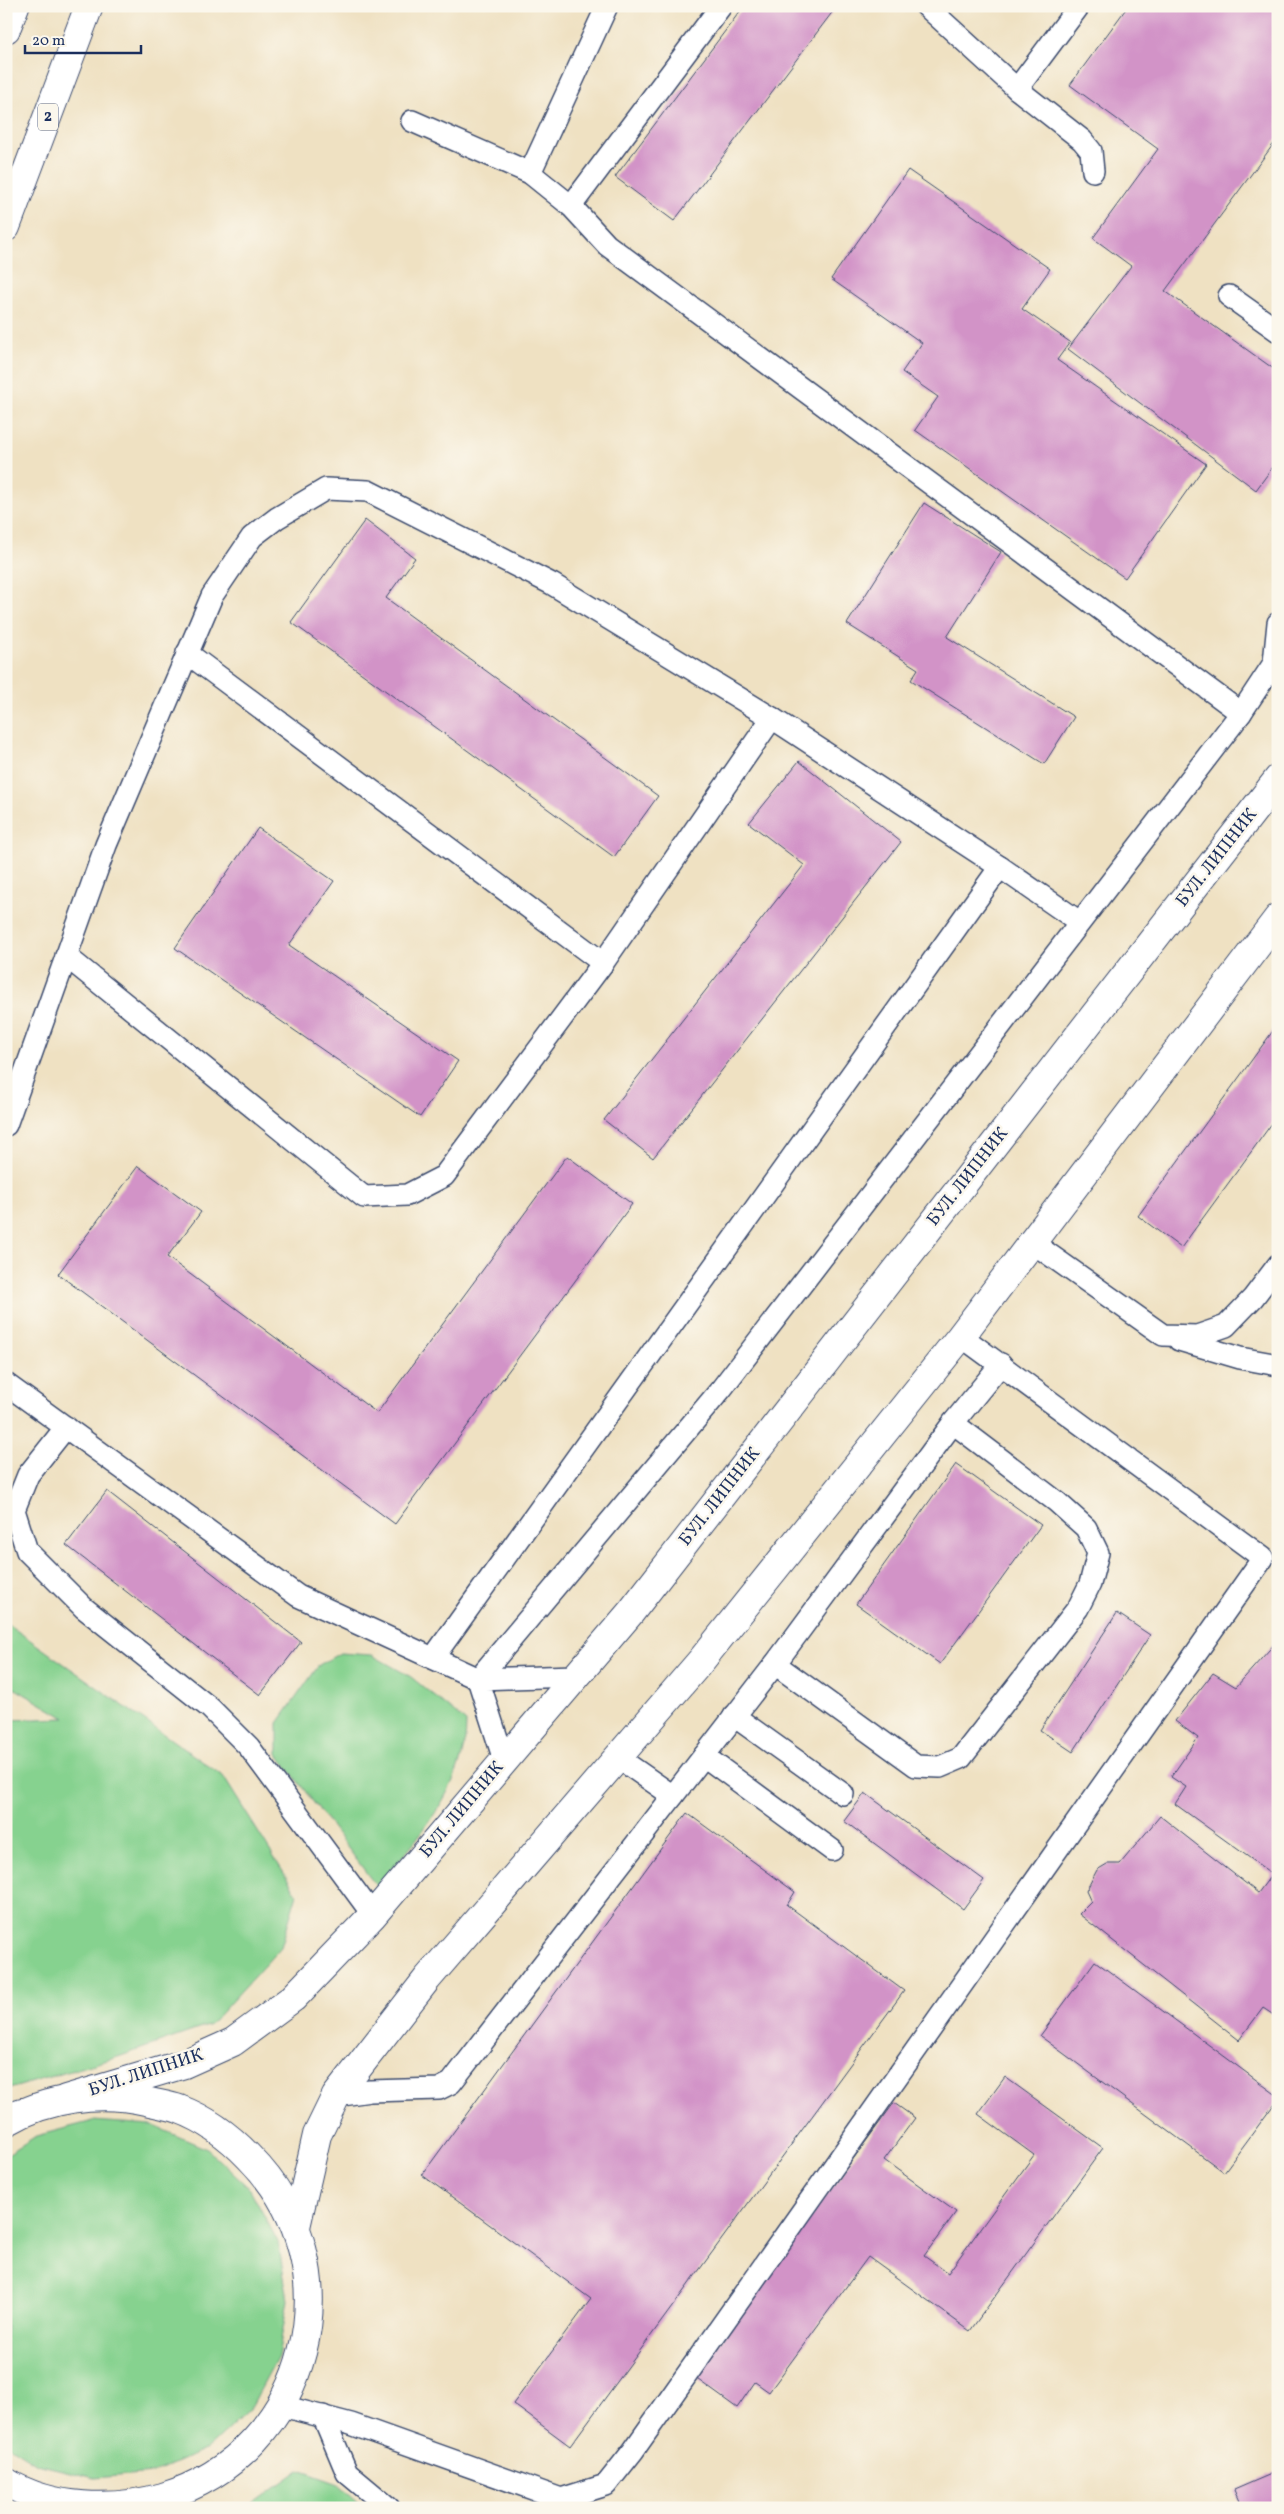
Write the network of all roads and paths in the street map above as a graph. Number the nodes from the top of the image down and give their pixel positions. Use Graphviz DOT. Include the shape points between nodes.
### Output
graph roads {
  1 [pos="15,6"];
  2 [pos="89,6"];
  3 [pos="607,6"];
  4 [pos="721,6"];
  5 [pos="926,6"];
  6 [pos="1079,6"];
  7 [pos="6,29"];
  8 [pos="1017,88"];
  9 [pos="412,121"];
  10 [pos="1093,170"];
  11 [pos="530,174"];
  12 [pos="571,206"];
  13 [pos="6,227"];
  14 [pos="1229,296"];
  15 [pos="1278,331"];
  16 [pos="1278,623"];
  17 [pos="187,653"];
  18 [pos="1276,664"];
  19 [pos="1241,713"];
  20 [pos="772,718"];
  21 [pos="1278,779"];
  22 [pos="1000,866"];
  23 [pos="1278,918"];
  24 [pos="1078,921"];
  25 [pos="66,956"];
  26 [pos="603,963"];
  27 [pos="6,1125"];
  28 [pos="1033,1243"];
  29 [pos="1278,1265"];
  30 [pos="1163,1335"];
  31 [pos="961,1336"];
  32 [pos="1001,1364"];
  33 [pos="1278,1364"];
  34 [pos="6,1384"];
  35 [pos="953,1423"];
  36 [pos="66,1427"];
  37 [pos="1271,1564"];
  38 [pos="432,1658"];
  39 [pos="775,1664"];
  40 [pos="575,1676"];
  41 [pos="478,1679"];
  42 [pos="734,1716"];
  43 [pos="704,1756"];
  44 [pos="620,1759"];
  45 [pos="504,1760"];
  46 [pos="843,1794"];
  47 [pos="673,1796"];
  48 [pos="832,1850"];
  49 [pos="373,1915"];
  50 [pos="336,2096"];
  51 [pos="66,2098"];
  52 [pos="11,2117"];
  53 [pos="296,2227"];
  54 [pos="282,2406"];
  55 [pos="323,2416"];
  56 [pos="6,2482"];
  57 [pos="99,2507"];
  58 [pos="389,2508"];
  1 -- 7 [label="main road"];
  2 -- 13 [label="main road, 2"];
  3 -- 11 [label="lane"];
  4 -- 12 [label="lane"];
  5 -- 8 [label="lane"];
  6 -- 8 [label="lane"];
  8 -- 10 [label="lane" via="1082,140 1091,151"];
  9 -- 11 [label="lane"];
  11 -- 12 [label="lane"];
  12 -- 19 [label="lane" via="607,245"];
  14 -- 15 [label="lane"];
  16 -- 18 [label="lane"];
  17 -- 20 [label="lane" via="212,596 252,537 326,490 368,491 552,584"];
  17 -- 25 [label="lane" via="106,845"];
  17 -- 26 [label="lane"];
  18 -- 19 [label="lane"];
  19 -- 24 [label="lane"];
  20 -- 22 [label="lane"];
  20 -- 26 [label="lane"];
  21 -- 40 [label="main road, БУЛ. ЛИПНИК" via="631,1612"];
  22 -- 24 [label="lane"];
  22 -- 38 [label="lane"];
  23 -- 28 [label="main road"];
  24 -- 41 [label="lane" via="722,1388"];
  25 -- 26 [label="lane" via="364,1197 407,1194 444,1176"];
  25 -- 27 [label="lane"];
  28 -- 30 [label="lane"];
  28 -- 31 [label="main road"];
  29 -- 30 [label="lane" via="1226,1326 1196,1336"];
  30 -- 33 [label="lane" via="1240,1358"];
  31 -- 32 [label="lane"];
  31 -- 44 [label="main road"];
  32 -- 35 [label="lane"];
  32 -- 37 [label="lane"];
  34 -- 36 [label="lane"];
  35 -- 39 [label="lane"];
  35 -- 39 [label="lane" via="1086,1528 1098,1553 1090,1584 1078,1608 961,1758 940,1767 916,1766"];
  36 -- 38 [label="lane" via="298,1596"];
  36 -- 49 [label="lane" via="28,1474 14,1510 27,1551 84,1608 210,1708 249,1747"];
  37 -- 55 [label="lane" via="606,2485 560,2499"];
  38 -- 41 [label="lane"];
  39 -- 42 [label="lane"];
  40 -- 41 [label="lane"];
  40 -- 45 [label="main road, БУЛ. ЛИПНИК"];
  41 -- 45 [label="lane"];
  42 -- 43 [label="lane"];
  42 -- 46 [label="lane"];
  43 -- 47 [label="lane"];
  43 -- 48 [label="lane"];
  44 -- 47 [label="lane"];
  44 -- 50 [label="main road" via="427,1979"];
  45 -- 49 [label="main road, БУЛ. ЛИПНИК"];
  47 -- 50 [label="lane" via="450,2083 439,2089 370,2091"];
  49 -- 51 [label="main road, БУЛ. ЛИПНИК" via="293,1998 233,2042 184,2064"];
  50 -- 53 [label="main road" via="317,2136"];
  51 -- 52 [label="main road"];
  51 -- 53 [label="main road" via="123,2096 160,2104 179,2109 229,2136 269,2177"];
  53 -- 54 [label="main road" via="308,2272 309,2318 300,2364"];
  54 -- 55 [label="lane"];
  54 -- 57 [label="main road" via="256,2440 223,2469 185,2490 144,2502"];
  55 -- 58 [label="lane" via="347,2473"];
  56 -- 57 [label="main road" via="53,2500"];
}
